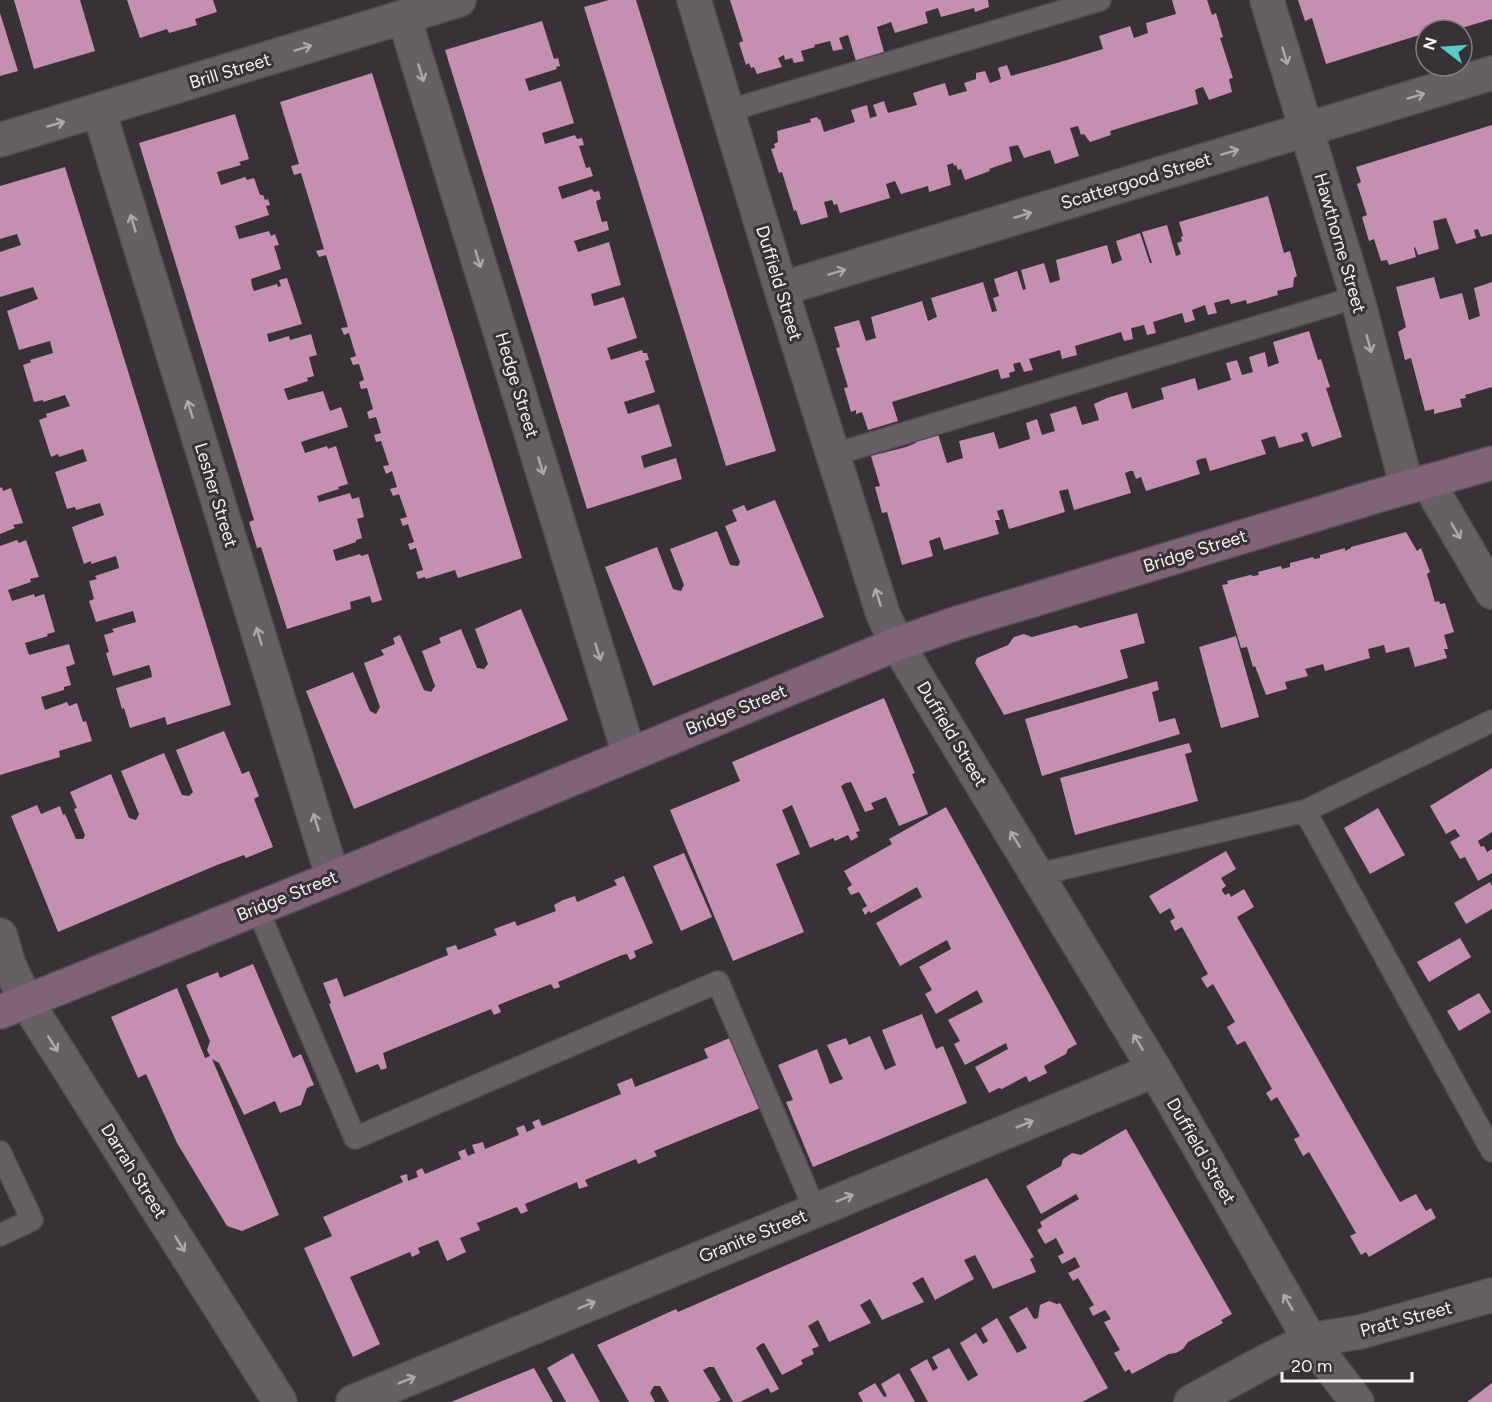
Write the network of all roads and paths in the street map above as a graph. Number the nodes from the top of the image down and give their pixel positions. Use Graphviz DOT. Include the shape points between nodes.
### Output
graph roads {
  1 [pos="459,0"];
  2 [pos="694,0"];
  3 [pos="1100,0"];
  4 [pos="1267,0"];
  5 [pos="404,17"];
  6 [pos="1492,73"];
  7 [pos="99,111"];
  8 [pos="727,111"];
  9 [pos="1307,129"];
  10 [pos="0,140"];
  11 [pos="781,289"];
  12 [pos="1357,297"];
  13 [pos="832,455"];
  14 [pos="1492,463"];
  15 [pos="1417,484"];
  16 [pos="1492,592"];
  17 [pos="897,644"];
  18 [pos="1492,722"];
  19 [pos="629,754"];
  20 [pos="1305,811"];
  21 [pos="1036,875"];
  22 [pos="333,878"];
  23 [pos="258,908"];
  24 [pos="0,935"];
  25 [pos="13,1007"];
  26 [pos="1155,1070"];
  27 [pos="1492,1151"];
  28 [pos="0,1152"];
  29 [pos="815,1210"];
  30 [pos="0,1235"];
  31 [pos="1492,1295"];
  32 [pos="1310,1340"];
  33 [pos="280,1402"];
  34 [pos="353,1402"];
  35 [pos="1191,1402"];
  36 [pos="1357,1402"];
  1 -- 5 [label="street, Brill Street"];
  2 -- 8 [label="street, Duffield Street"];
  3 -- 8 [label="lane"];
  4 -- 9 [label="street, Hawthorne Street, one-way"];
  7 -- 5 [label="street, Brill Street, one-way"];
  5 -- 19 [label="street, Hedge Street, one-way"];
  9 -- 6 [label="street, Scattergood Street, one-way"];
  10 -- 7 [label="street, Brill Street, one-way"];
  22 -- 7 [label="street, Lesher Street, one-way"];
  8 -- 11 [label="street, Duffield Street"];
  11 -- 9 [label="street, Scattergood Street, one-way"];
  9 -- 12 [label="street, Hawthorne Street"];
  11 -- 13 [label="street, Duffield Street"];
  12 -- 13 [label="lane"];
  12 -- 15 [label="street, Hawthorne Street, one-way"];
  17 -- 13 [label="street, Duffield Street, one-way" via="883,614"];
  14 -- 15 [label="main road, Bridge Street"];
  15 -- 16 [label="street, Hawthorne Street, one-way"];
  15 -- 17 [label="main road, Bridge Street"];
  17 -- 19 [label="main road, Bridge Street"];
  21 -- 17 [label="street, Duffield Street, one-way"];
  18 -- 20 [label="lane"];
  19 -- 22 [label="main road, Bridge Street"];
  20 -- 21 [label="lane"];
  20 -- 27 [label="lane"];
  26 -- 21 [label="street, Duffield Street, one-way"];
  22 -- 23 [label="main road, Bridge Street"];
  23 -- 25 [label="main road, Bridge Street"];
  23 -- 29 [label="lane" via="355,1138 718,982"];
  24 -- 25 [label="street, Darrah Street" via="9,964"];
  25 -- 33 [label="street, Darrah Street, one-way"];
  29 -- 26 [label="street, Granite Street, one-way"];
  32 -- 26 [label="street, Duffield Street, one-way"];
  28 -- 30 [label="lane" via="32,1220"];
  34 -- 29 [label="street, Granite Street, one-way"];
  31 -- 32 [label="street, Pratt Street" via="1360,1332"];
  32 -- 35 [label="street, Pratt Street"];
  32 -- 36 [label="street, Duffield Street"];
}
